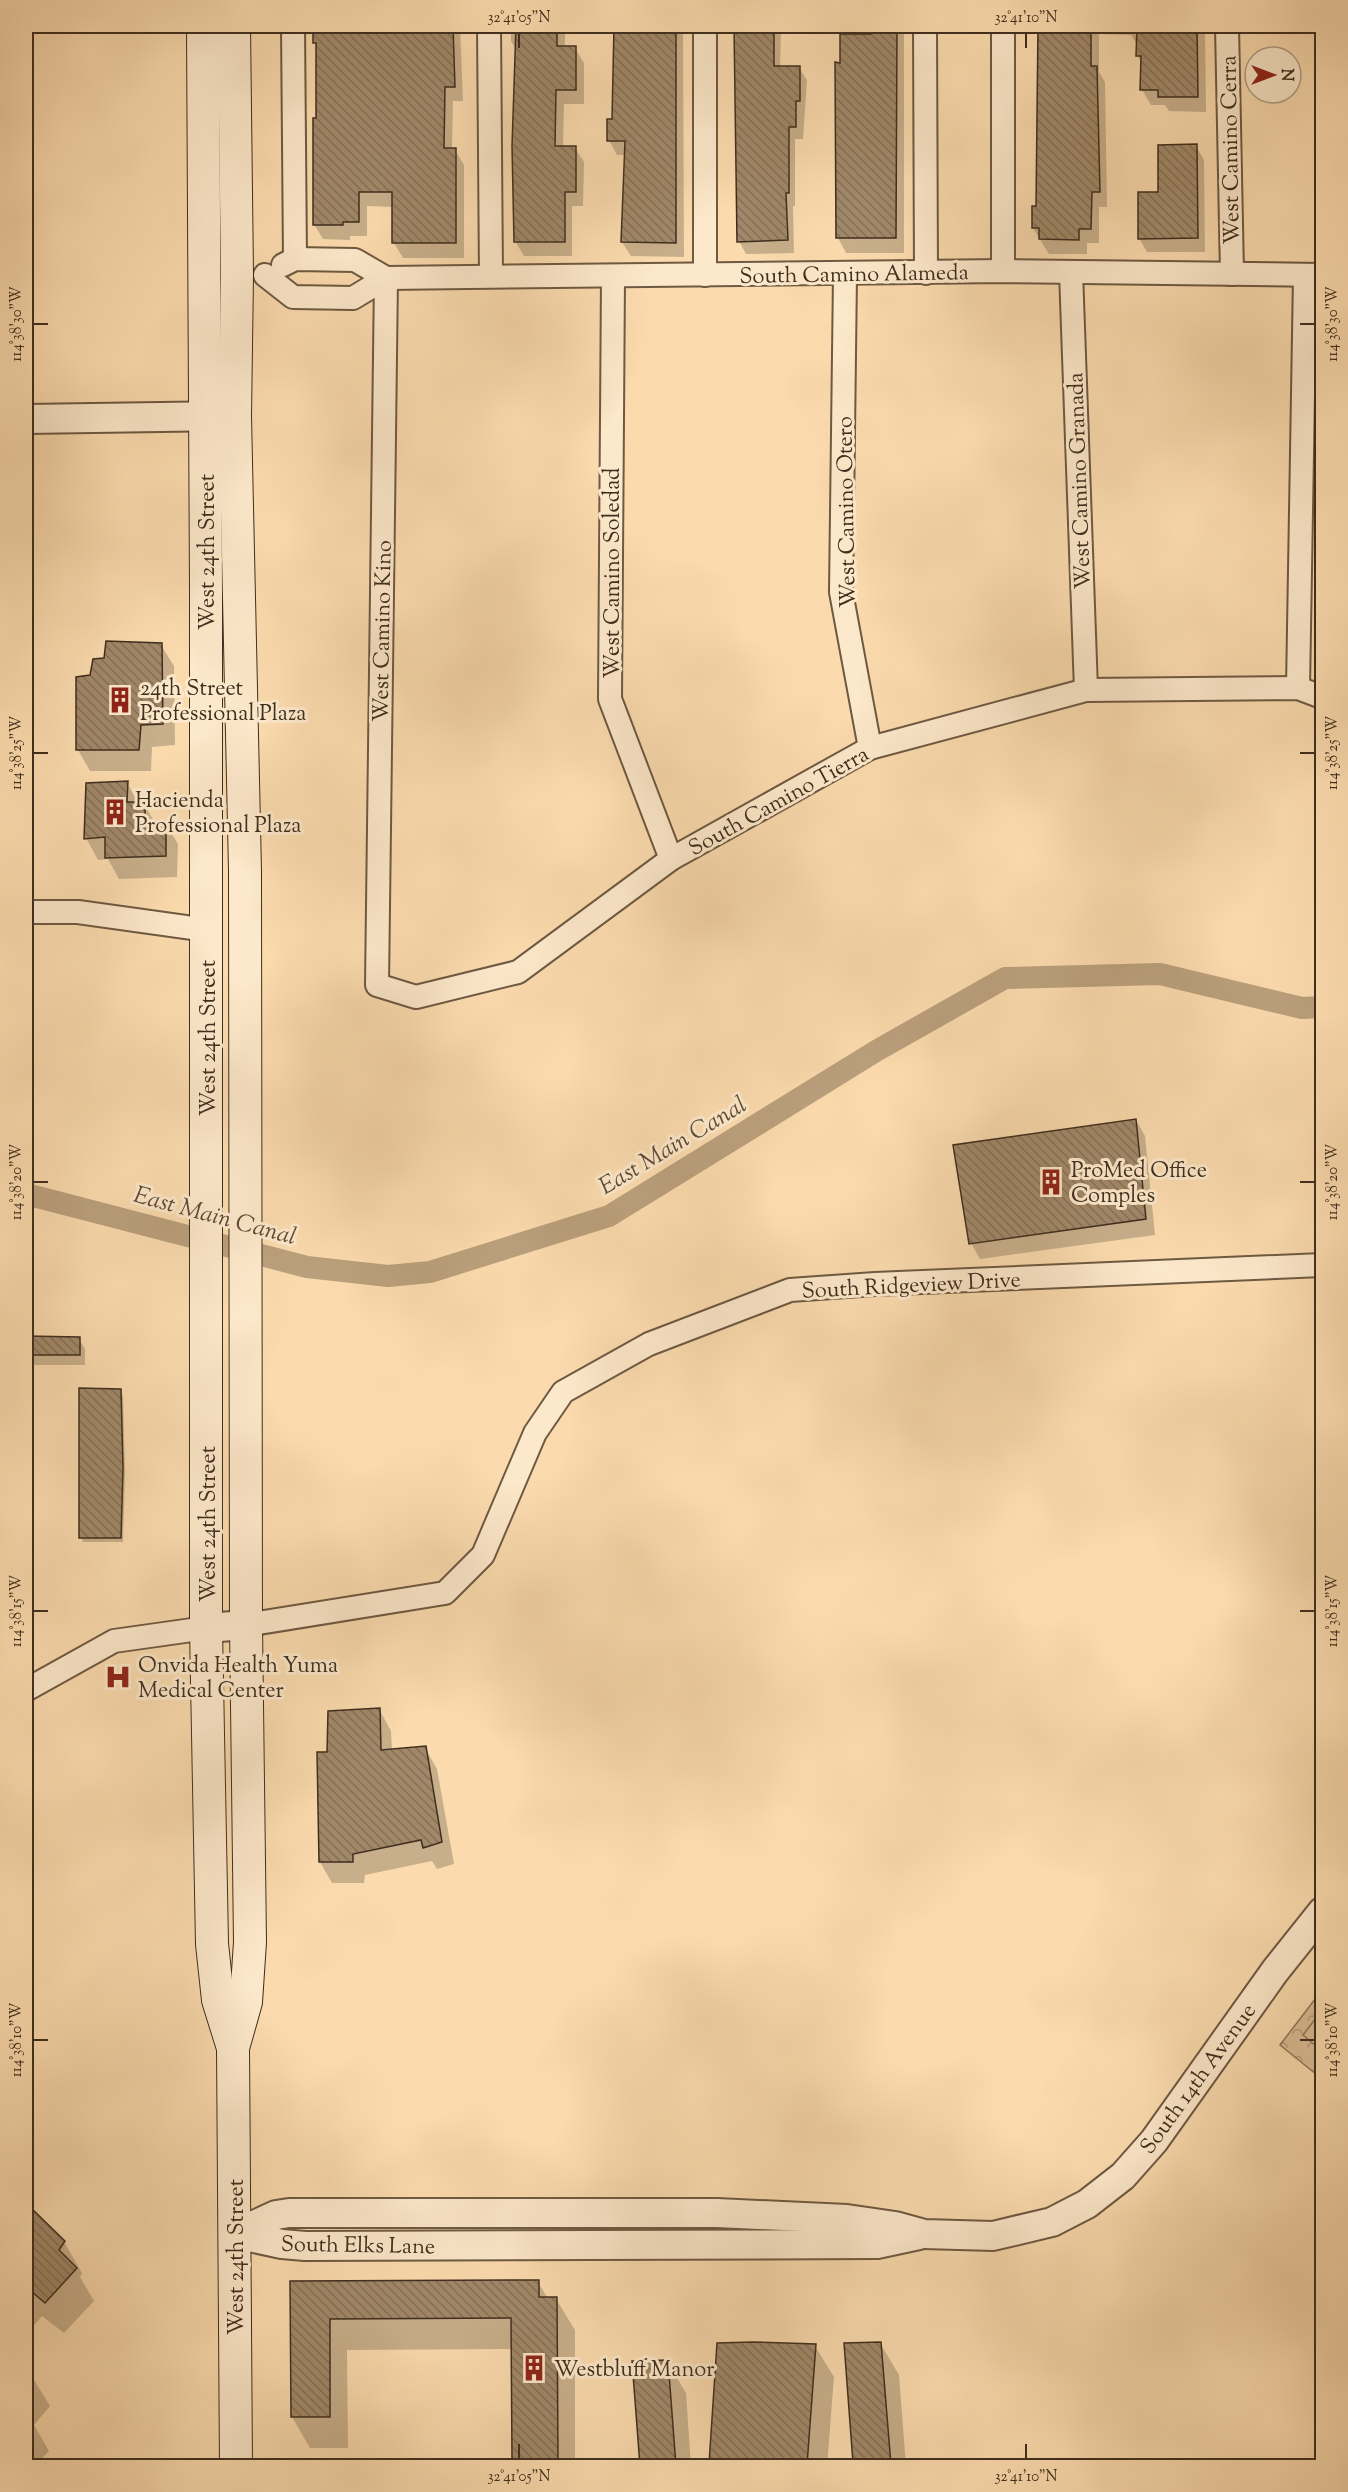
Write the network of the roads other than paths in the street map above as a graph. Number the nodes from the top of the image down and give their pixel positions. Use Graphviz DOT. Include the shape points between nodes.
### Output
graph roads {
  1 [pos="203,26"];
  2 [pos="234,26"];
  3 [pos="293,26"];
  4 [pos="489,26"];
  5 [pos="705,26"];
  6 [pos="925,26"];
  7 [pos="1003,26"];
  8 [pos="1227,26"];
  9 [pos="295,259"];
  10 [pos="1003,271"];
  11 [pos="1071,272"];
  12 [pos="927,273"];
  13 [pos="1232,274"];
  14 [pos="205,275"];
  15 [pos="251,275"];
  16 [pos="705,275"];
  17 [pos="845,275"];
  18 [pos="1314,275"];
  19 [pos="490,276"];
  20 [pos="613,276"];
  21 [pos="386,278"];
  22 [pos="221,416"];
  23 [pos="26,419"];
  24 [pos="1298,688"];
  25 [pos="1086,690"];
  26 [pos="1323,697"];
  27 [pos="870,748"];
  28 [pos="670,860"];
  29 [pos="26,912"];
  30 [pos="207,930"];
  31 [pos="377,984"];
  32 [pos="244,1095"];
  33 [pos="1323,1264"];
  34 [pos="246,1625"];
  35 [pos="206,1628"];
  36 [pos="26,1690"];
  37 [pos="1323,1912"];
  38 [pos="233,2048"];
  39 [pos="1052,2222"];
  40 [pos="235,2234"];
  41 [pos="236,2466"];
  1 -- 14 [label="main road, West 24th Street"];
  2 -- 15 [label="main road, West 24th Street"];
  3 -- 9 [label="street"];
  4 -- 19 [label="street"];
  5 -- 16 [label="street"];
  6 -- 12 [label="street"];
  7 -- 10 [label="street"];
  8 -- 13 [label="street, West Camino Cerra"];
  9 -- 15 [label="street"];
  9 -- 21 [label="street" via="355,260"];
  10 -- 11 [label="street, South Camino Alameda"];
  10 -- 12 [label="street, South Camino Alameda"];
  11 -- 13 [label="street, South Camino Alameda"];
  11 -- 25 [label="street, West Camino Granada"];
  12 -- 17 [label="street, South Camino Alameda"];
  13 -- 18 [label="street, South Camino Alameda"];
  14 -- 15 [label="street"];
  14 -- 22 [label="main road, West 24th Street"];
  15 -- 21 [label="street" via="293,297 353,298"];
  15 -- 22 [label="main road, West 24th Street"];
  16 -- 17 [label="street, South Camino Alameda"];
  16 -- 20 [label="street, South Camino Alameda"];
  17 -- 27 [label="street, West Camino Otero" via="841,592"];
  18 -- 24 [label="street"];
  19 -- 20 [label="street, South Camino Alameda"];
  19 -- 21 [label="street, South Camino Alameda"];
  20 -- 28 [label="street, West Camino Soledad" via="610,699"];
  21 -- 31 [label="street, West Camino Kino"];
  22 -- 23 [label="street"];
  22 -- 30 [label="main road, West 24th Street"];
  22 -- 32 [label="main road, West 24th Street" via="245,859"];
  24 -- 25 [label="street, South Camino Tierra"];
  24 -- 26 [label="street, South Camino Tierra"];
  25 -- 27 [label="street, South Camino Tierra"];
  27 -- 28 [label="street, South Camino Tierra"];
  28 -- 31 [label="street, South Camino Tierra" via="518,972 416,997"];
  29 -- 30 [label="street" via="78,912"];
  30 -- 32 [label="main road" via="224,939 229,954 231,1060"];
  30 -- 35 [label="main road, West 24th Street"];
  32 -- 34 [label="main road, West 24th Street"];
  33 -- 34 [label="street, South Ridgeview Drive" via="790,1290 649,1344 563,1392 535,1433 483,1555 444,1593"];
  34 -- 35 [label="street"];
  34 -- 38 [label="main road, West 24th Street" via="250,1942 246,2002"];
  35 -- 36 [label="street" via="114,1641"];
  35 -- 38 [label="main road, West 24th Street" via="212,1944 218,2000"];
  37 -- 39 [label="street, South 14th Avenue" via="1275,1971 1154,2141 1123,2176 1087,2204"];
  38 -- 40 [label="main road, West 24th Street"];
  39 -- 40 [label="street, South Elks Lane" via="993,2236 924,2234 847,2219 717,2213 289,2213"];
  40 -- 41 [label="main road, West 24th Street"];
}
